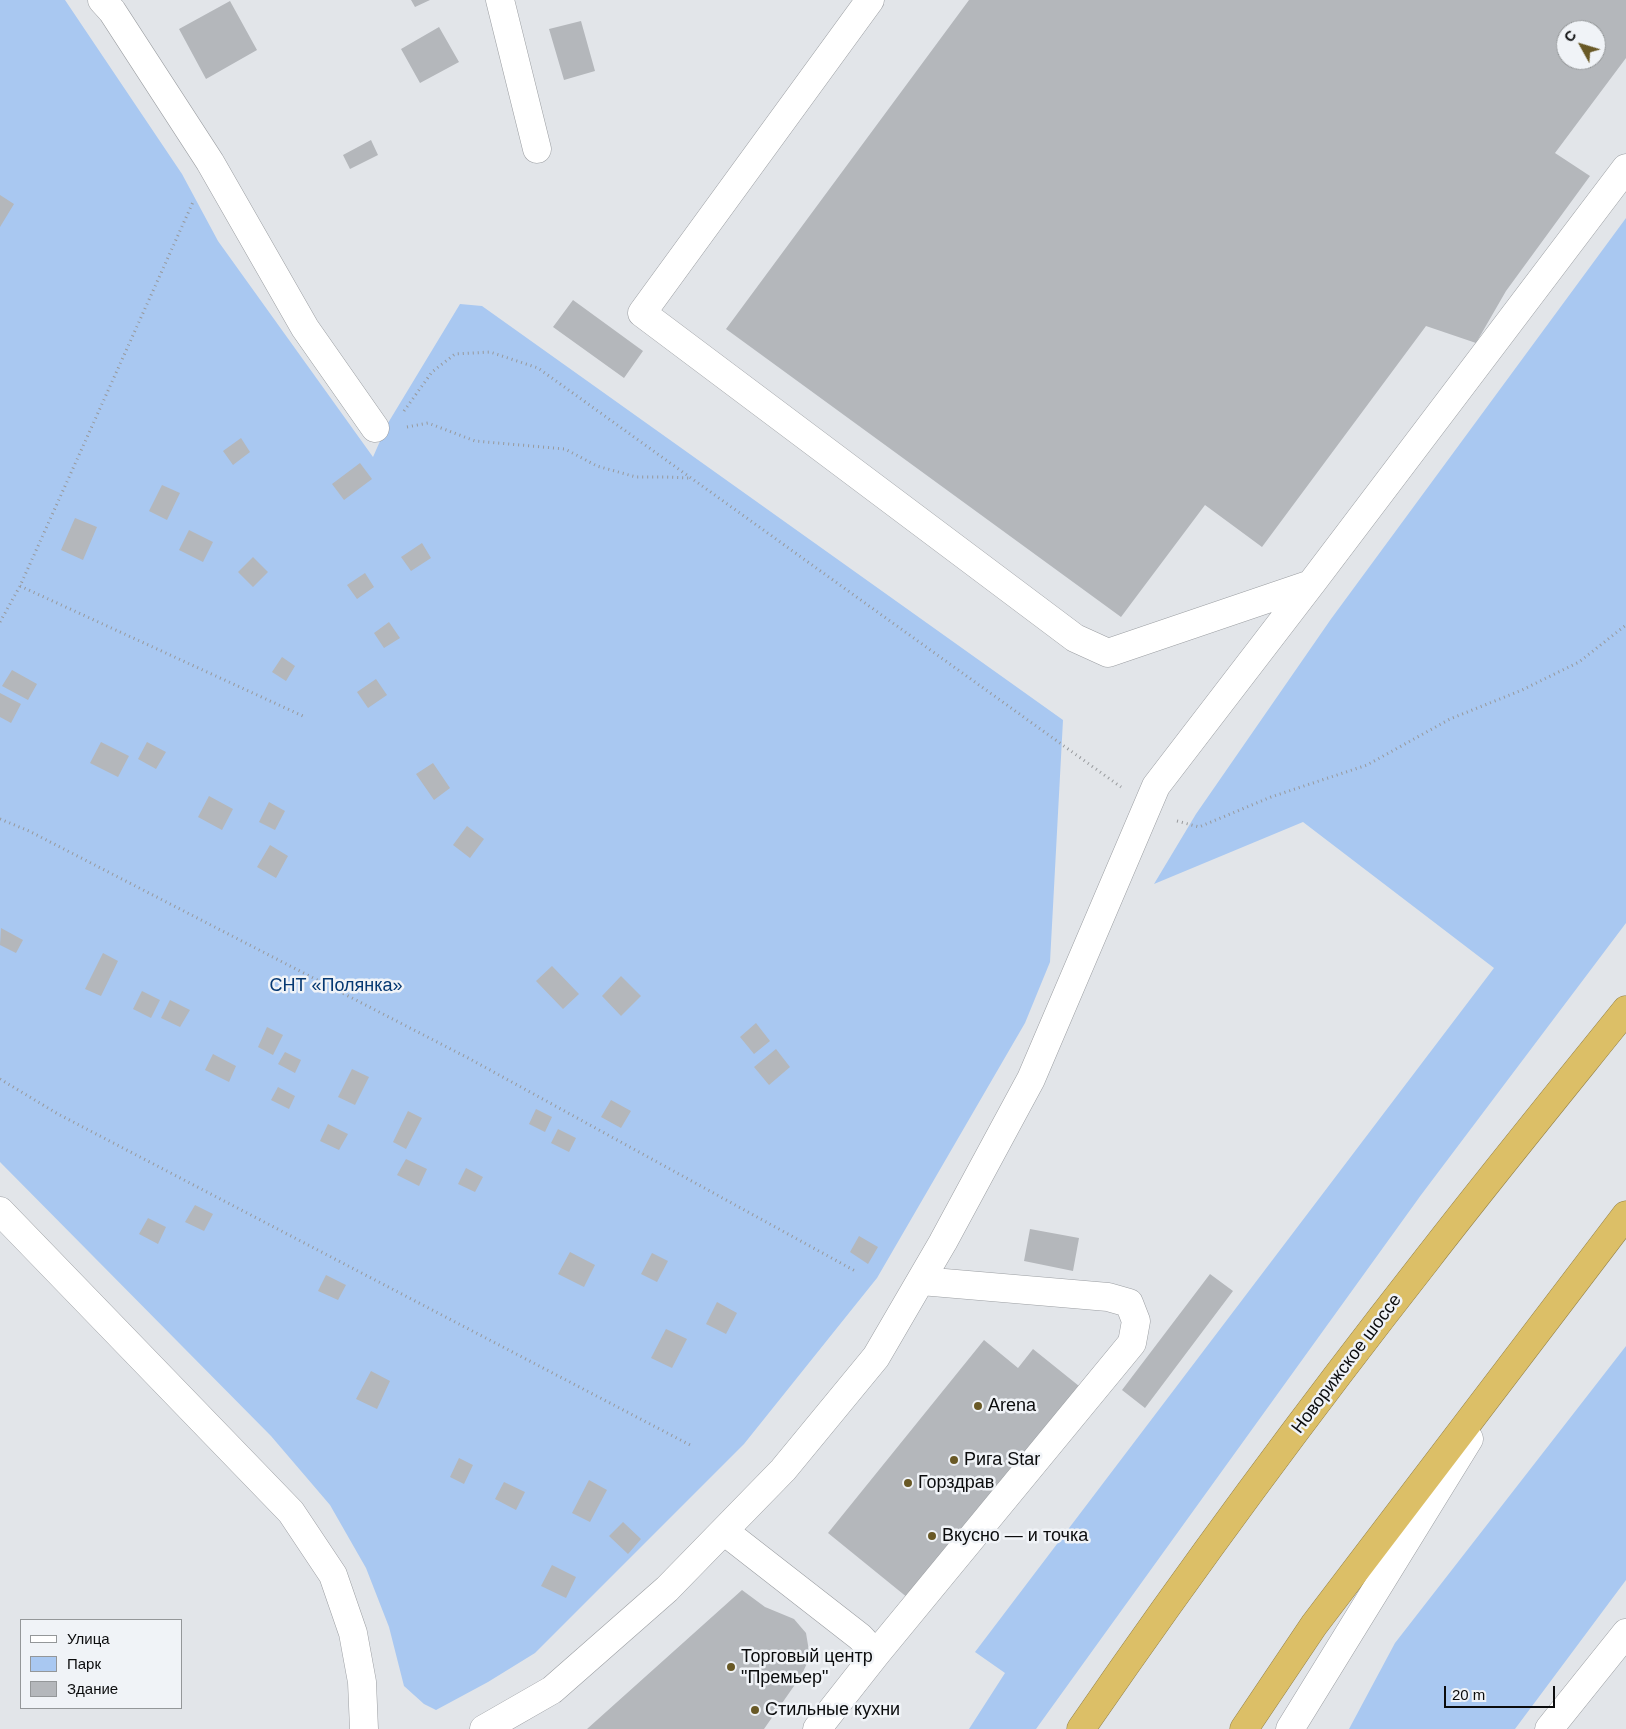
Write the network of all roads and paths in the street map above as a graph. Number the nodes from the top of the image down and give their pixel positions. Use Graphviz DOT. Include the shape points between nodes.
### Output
graph roads {
  1 [pos="102,0"];
  2 [pos="500,0"];
  3 [pos="870,0"];
  4 [pos="537,148"];
  5 [pos="210,162"];
  6 [pos="1626,168"];
  7 [pos="375,428"];
  8 [pos="691,478"];
  9 [pos="1311,584"];
  10 [pos="20,586"];
  11 [pos="0,622"];
  12 [pos="305,717"];
  13 [pos="0,819"];
  14 [pos="1626,1010"];
  15 [pos="0,1078"];
  16 [pos="0,1211"];
  17 [pos="1626,1215"];
  18 [pos="857,1272"];
  19 [pos="921,1280"];
  20 [pos="1528,1342"];
  21 [pos="692,1446"];
  22 [pos="724,1531"];
  23 [pos="1626,1633"];
  24 [pos="876,1654"];
  25 [pos="1119,1675"];
  26 [pos="364,1729"];
  27 [pos="484,1729"];
  28 [pos="817,1729"];
  29 [pos="1070,1729"];
  30 [pos="1082,1729"];
  31 [pos="1244,1729"];
  32 [pos="1290,1729"];
  33 [pos="1549,1729"];
  1 -- 5 [label="street"];
  2 -- 4 [label="street"];
  3 -- 9 [label="street" via="642,313 1075,638 1108,653"];
  5 -- 7 [label="street" via="305,328"];
  5 -- 10 [label="path"];
  6 -- 9 [label="street"];
  7 -- 8 [label="path" via="390,430 428,424 475,441 565,449 597,466 636,478"];
  9 -- 19 [label="street" via="1156,786 1032,1079"];
  10 -- 11 [label="path"];
  10 -- 12 [label="path"];
  13 -- 18 [label="path" via="470,1059"];
  14 -- 25 [label="highway, Новорижское шоссе" via="1416,1273 1263,1475"];
  15 -- 21 [label="path" via="58,1114"];
  16 -- 26 [label="street" via="291,1512 333,1575 353,1633 362,1682"];
  17 -- 20 [label="highway"];
  19 -- 22 [label="street" via="876,1357 783,1470"];
  19 -- 24 [label="street" via="1108,1297 1129,1304 1136,1321 1132,1343"];
  20 -- 31 [label="highway" via="1314,1625"];
  20 -- 32 [label="street"];
  22 -- 24 [label="street" via="860,1637"];
  22 -- 27 [label="street" via="668,1589 552,1690"];
  23 -- 33 [label="street"];
  24 -- 28 [label="street"];
  25 -- 29 [label="street"];
  25 -- 30 [label="highway, Новорижское шоссе"];
}
